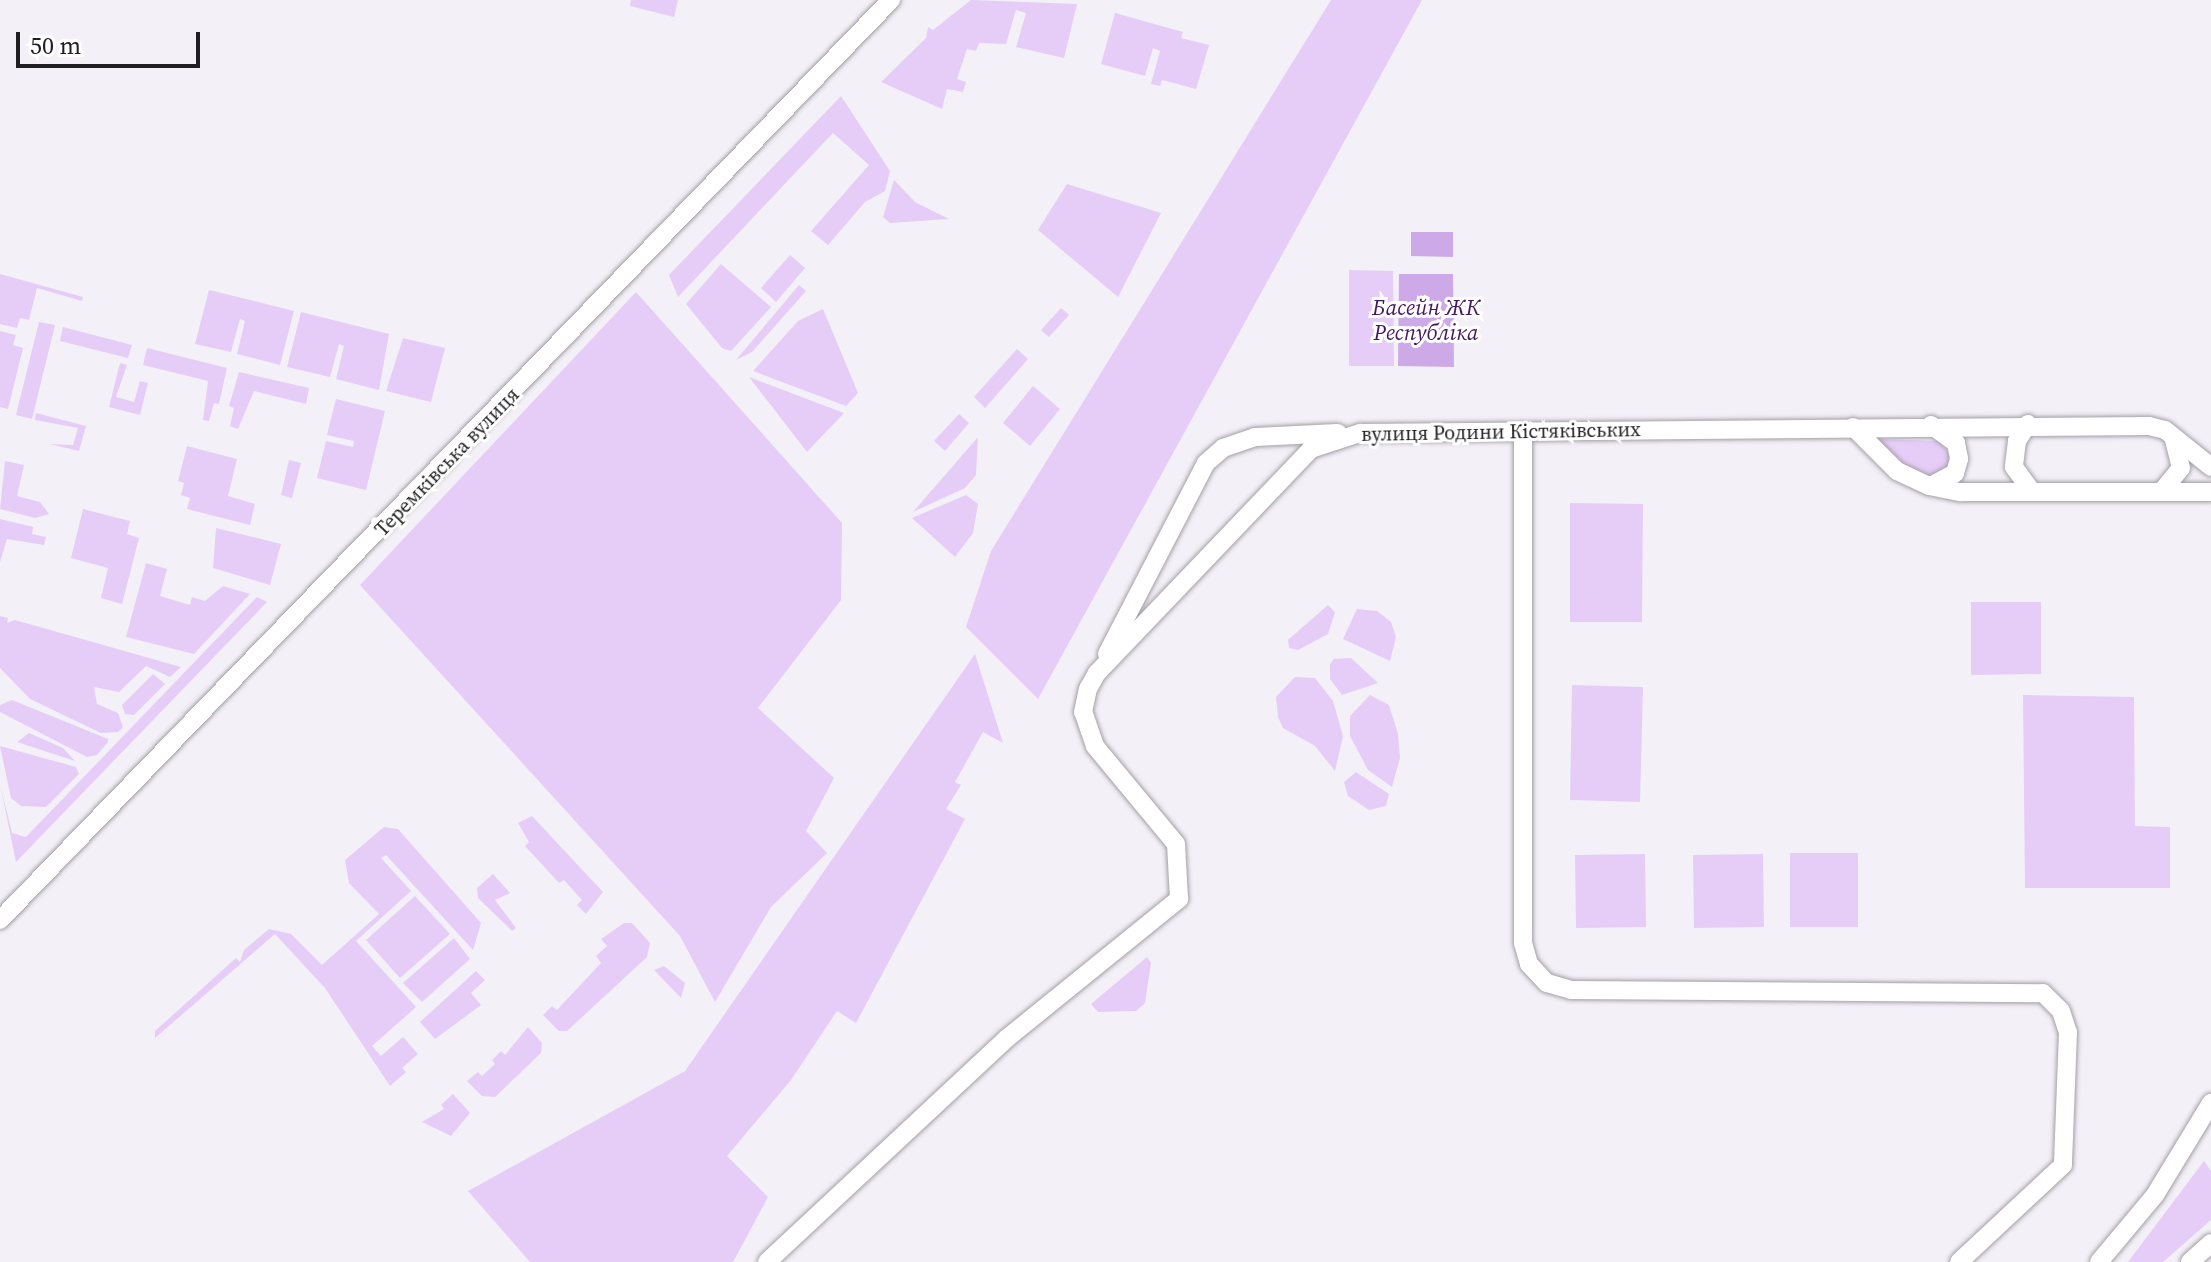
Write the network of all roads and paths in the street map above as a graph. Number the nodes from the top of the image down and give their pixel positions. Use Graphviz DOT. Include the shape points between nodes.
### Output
graph roads {
  1 [pos="891,0"];
  2 [pos="2028,424"];
  3 [pos="1931,425"];
  4 [pos="1853,427"];
  5 [pos="1523,431"];
  6 [pos="1360,433"];
  7 [pos="2170,433"];
  8 [pos="2211,467"];
  9 [pos="1929,486"];
  10 [pos="2031,490"];
  11 [pos="2163,490"];
  12 [pos="2211,492"];
  13 [pos="1097,673"];
  14 [pos="0,920"];
  15 [pos="2211,1103"];
  16 [pos="2211,1243"];
  17 [pos="767,1262"];
  18 [pos="1959,1262"];
  19 [pos="2099,1262"];
  20 [pos="2190,1262"];
  1 -- 14 [label="street, Теремківська вулиця"];
  2 -- 3 [label="street, вулиця Родини Кістяківських"];
  2 -- 7 [label="street, вулиця Родини Кістяківських" via="2149,426"];
  2 -- 10 [label="street" via="2017,441 2014,467"];
  3 -- 4 [label="street, вулиця Родини Кістяківських"];
  3 -- 9 [label="street" via="1956,443 1959,459 1947,481"];
  4 -- 5 [label="street, вулиця Родини Кістяківських"];
  4 -- 9 [label="street" via="1897,471"];
  5 -- 6 [label="street, вулиця Родини Кістяківських"];
  5 -- 18 [label="street" via="1523,943 1529,964 1547,983 1571,990 2043,993 2061,1011 2068,1032 2060,1172"];
  6 -- 13 [label="street, вулиця Родини Кістяківських" via="1330,439 1293,463"];
  6 -- 13 [label="street" via="1265,436 1223,448 1193,484"];
  7 -- 8 [label="street, вулиця Родини Кістяківських"];
  7 -- 11 [label="street" via="2182,459 2176,479"];
  9 -- 10 [label="street"];
  10 -- 11 [label="street"];
  11 -- 12 [label="street"];
  13 -- 17 [label="street, вулиця Родини Кістяківських" via="1083,712 1095,746 1176,844 1179,899 1006,1039"];
  15 -- 19 [label="street" via="2155,1195"];
  16 -- 20 [label="street"];
}
